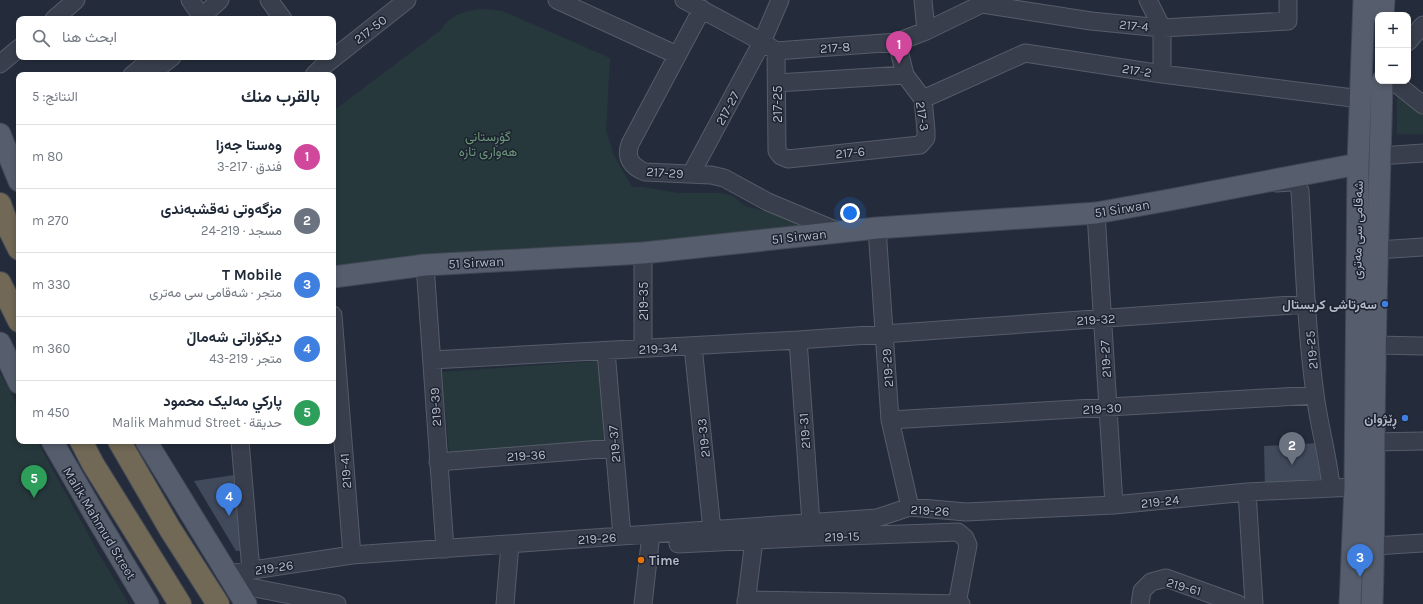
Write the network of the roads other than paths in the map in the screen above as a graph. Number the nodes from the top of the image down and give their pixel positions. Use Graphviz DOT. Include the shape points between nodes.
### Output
graph roads {
  1 [pos="76,0"];
  2 [pos="190,0"];
  3 [pos="220,0"];
  4 [pos="224,0"];
  5 [pos="269,0"];
  6 [pos="407,0"];
  7 [pos="557,0"];
  8 [pos="684,0"];
  9 [pos="780,0"];
  10 [pos="924,0"];
  11 [pos="1148,0"];
  12 [pos="1288,0"];
  13 [pos="1364,0"];
  14 [pos="1384,0"];
  15 [pos="986,2"];
  16 [pos="702,9"];
  17 [pos="1383,12"];
  18 [pos="57,16"];
  19 [pos="202,16"];
  20 [pos="206,16"];
  21 [pos="206,16"];
  22 [pos="281,16"];
  23 [pos="1423,25"];
  24 [pos="1162,28"];
  25 [pos="926,31"];
  26 [pos="1411,39"];
  27 [pos="762,42"];
  28 [pos="897,42"];
  29 [pos="16,51"];
  30 [pos="776,51"];
  31 [pos="336,52"];
  32 [pos="677,55"];
  33 [pos="150,60"];
  34 [pos="168,60"];
  35 [pos="326,60"];
  36 [pos="0,64"];
  37 [pos="316,67"];
  38 [pos="136,72"];
  39 [pos="153,72"];
  40 [pos="1162,74"];
  41 [pos="904,75"];
  42 [pos="777,83"];
  43 [pos="1382,84"];
  44 [pos="1397,84"];
  45 [pos="923,99"];
  46 [pos="1361,99"];
  47 [pos="1423,105"];
  48 [pos="0,134"];
  49 [pos="920,145"];
  50 [pos="1423,153"];
  51 [pos="781,156"];
  52 [pos="1380,156"];
  53 [pos="1358,164"];
  54 [pos="16,174"];
  55 [pos="691,174"];
  56 [pos="1254,184"];
  57 [pos="0,204"];
  58 [pos="1096,213"];
  59 [pos="877,228"];
  60 [pos="840,232"];
  61 [pos="16,243"];
  62 [pos="1423,247"];
  63 [pos="1377,250"];
  64 [pos="643,253"];
  65 [pos="425,265"];
  66 [pos="336,277"];
  67 [pos="0,283"];
  68 [pos="1307,304"];
  69 [pos="16,315"];
  70 [pos="1102,319"];
  71 [pos="884,334"];
  72 [pos="798,340"];
  73 [pos="0,343"];
  74 [pos="1375,345"];
  75 [pos="693,346"];
  76 [pos="1423,346"];
  77 [pos="643,348"];
  78 [pos="606,351"];
  79 [pos="336,353"];
  80 [pos="432,360"];
  81 [pos="16,377"];
  82 [pos="1315,395"];
  83 [pos="1108,407"];
  84 [pos="890,420"];
  85 [pos="1423,441"];
  86 [pos="1374,442"];
  87 [pos="54,444"];
  88 [pos="83,444"];
  89 [pos="121,444"];
  90 [pos="148,444"];
  91 [pos="240,444"];
  92 [pos="614,448"];
  93 [pos="438,462"];
  94 [pos="1355,487"];
  95 [pos="1331,488"];
  96 [pos="1247,492"];
  97 [pos="1114,505"];
  98 [pos="910,507"];
  99 [pos="966,512"];
  100 [pos="811,523"];
  101 [pos="712,530"];
  102 [pos="622,536"];
  103 [pos="651,540"];
  104 [pos="754,540"];
  105 [pos="1423,543"];
  106 [pos="510,544"];
  107 [pos="1374,546"];
  108 [pos="445,549"];
  109 [pos="352,556"];
  110 [pos="251,570"];
  111 [pos="231,579"];
  112 [pos="746,602"];
  113 [pos="148,604"];
  114 [pos="180,604"];
  115 [pos="218,604"];
  116 [pos="246,604"];
  117 [pos="337,604"];
  118 [pos="505,604"];
  119 [pos="643,604"];
  120 [pos="957,604"];
  121 [pos="961,604"];
  122 [pos="1140,604"];
  123 [pos="1238,604"];
  124 [pos="1254,604"];
  125 [pos="1350,604"];
  126 [pos="1372,604"];
  1 -- 18 [label="street"];
  2 -- 19 [label="street"];
  3 -- 20 [label="street"];
  4 -- 21 [label="street"];
  5 -- 22 [label="street"];
  6 -- 31 [label="street, 217-50"];
  7 -- 32 [label="street"];
  8 -- 16 [label="street"];
  9 -- 27 [label="street, 217-27"];
  10 -- 25 [label="street"];
  11 -- 24 [label="street"];
  12 -- 24 [label="street, 217-4" via="1288,21"];
  13 -- 46 [label="main road, شەقامی سی مەتری"];
  14 -- 17 [label="main road"];
  15 -- 24 [label="street, 217-4" via="1091,21"];
  15 -- 25 [label="street, 217-8"];
  16 -- 27 [label="street"];
  16 -- 32 [label="street, 217-29"];
  23 -- 26 [label="street"];
  24 -- 40 [label="street"];
  25 -- 28 [label="street, 217-8"];
  27 -- 30 [label="street"];
  27 -- 55 [label="street, 217-27"];
  28 -- 30 [label="street, 217-8"];
  28 -- 41 [label="street, 217-3"];
  29 -- 36 [label="street"];
  30 -- 42 [label="street, 217-25"];
  32 -- 55 [label="street, 217-29" via="627,152 637,169 645,172"];
  33 -- 38 [label="street"];
  34 -- 39 [label="street"];
  35 -- 37 [label="street, 217-50"];
  40 -- 45 [label="street, 217-2" via="1025,53"];
  40 -- 46 [label="street, 217-2"];
  41 -- 42 [label="street"];
  41 -- 45 [label="street, 217-3"];
  42 -- 51 [label="street, 217-25" via="777,151"];
  43 -- 52 [label="main road, شەقامی سی مەتری"];
  44 -- 47 [label="street"];
  45 -- 49 [label="street, 217-3" via="926,138"];
  46 -- 53 [label="main road, شەقامی سی مەتری"];
  48 -- 54 [label="main road"];
  49 -- 51 [label="street, 217-6" via="788,159"];
  50 -- 52 [label="street"];
  52 -- 63 [label="main road, شەقامی سی مەتری"];
  53 -- 56 [label="main road, 51 Sirwan"];
  53 -- 94 [label="main road, شەقامی سی مەتری"];
  55 -- 60 [label="street, 217-29" via="724,178 762,199"];
  56 -- 58 [label="main road, 51 Sirwan"];
  56 -- 68 [label="street, 219-25" via="1291,182 1296,184 1300,191"];
  57 -- 61 [label="highway"];
  58 -- 59 [label="main road, 51 Sirwan"];
  58 -- 70 [label="street, 219-27"];
  59 -- 60 [label="main road, 51 Sirwan"];
  59 -- 71 [label="street, 219-29"];
  60 -- 64 [label="main road, 51 Sirwan"];
  62 -- 63 [label="street"];
  63 -- 74 [label="main road, شەقامی سی مەتری"];
  64 -- 65 [label="main road, 51 Sirwan"];
  64 -- 77 [label="street, 219-35"];
  65 -- 66 [label="main road, 51 Sirwan"];
  65 -- 80 [label="street, 219-39"];
  67 -- 69 [label="highway"];
  68 -- 70 [label="street, 219-32"];
  68 -- 82 [label="street, 219-25"];
  70 -- 71 [label="street, 219-32"];
  70 -- 83 [label="street, 219-27"];
  71 -- 72 [label="street, 219-34"];
  71 -- 84 [label="street, 219-29"];
  72 -- 75 [label="street, 219-34"];
  72 -- 100 [label="street, 219-31"];
  73 -- 81 [label="main road"];
  74 -- 76 [label="street"];
  74 -- 86 [label="main road, شەقامی سی مەتری"];
  75 -- 77 [label="street, 219-34"];
  75 -- 101 [label="street, 219-33"];
  77 -- 78 [label="street, 219-34"];
  78 -- 80 [label="street, 219-34"];
  78 -- 92 [label="street, 219-37"];
  79 -- 109 [label="street, 219-41"];
  80 -- 93 [label="street, 219-39"];
  82 -- 83 [label="street, 219-30"];
  82 -- 95 [label="street, 219-25"];
  83 -- 84 [label="street, 219-30"];
  83 -- 97 [label="street, 219-27"];
  84 -- 98 [label="street, 219-29"];
  85 -- 86 [label="street"];
  86 -- 107 [label="main road, شەقامی سی مەتری"];
  87 -- 113 [label="main road, Malik Mahmud Street"];
  88 -- 114 [label="highway"];
  89 -- 115 [label="highway" via="170,529"];
  90 -- 111 [label="main road"];
  91 -- 110 [label="street"];
  92 -- 93 [label="street, 219-36"];
  92 -- 102 [label="street, 219-37"];
  93 -- 108 [label="street, 219-39"];
  94 -- 95 [label="street, 219-24"];
  94 -- 125 [label="main road, شەقامی سی مەتری"];
  95 -- 96 [label="street, 219-24"];
  96 -- 97 [label="street, 219-24"];
  96 -- 124 [label="street"];
  97 -- 99 [label="street, 219-24"];
  98 -- 99 [label="street, 219-26"];
  98 -- 100 [label="street, 219-26" via="877,518"];
  100 -- 101 [label="street, 219-26"];
  101 -- 103 [label="street, 219-26"];
  102 -- 103 [label="street, 219-26"];
  102 -- 106 [label="street, 219-26"];
  103 -- 104 [label="street, 219-15"];
  103 -- 119 [label="street"];
  104 -- 112 [label="street"];
  104 -- 120 [label="street, 219-15" via="958,532 968,545"];
  105 -- 107 [label="street"];
  106 -- 108 [label="street, 219-26"];
  106 -- 118 [label="street"];
  107 -- 126 [label="main road, شەقامی سی مەتری"];
  108 -- 109 [label="street, 219-26"];
  109 -- 110 [label="street, 219-26"];
  110 -- 111 [label="street, 219-26"];
  111 -- 116 [label="main road"];
  111 -- 117 [label="street"];
  112 -- 120 [label="street"];
  120 -- 121 [label="street"];
  122 -- 123 [label="street, 219-61" via="1142,591 1151,582 1166,578"];
}
